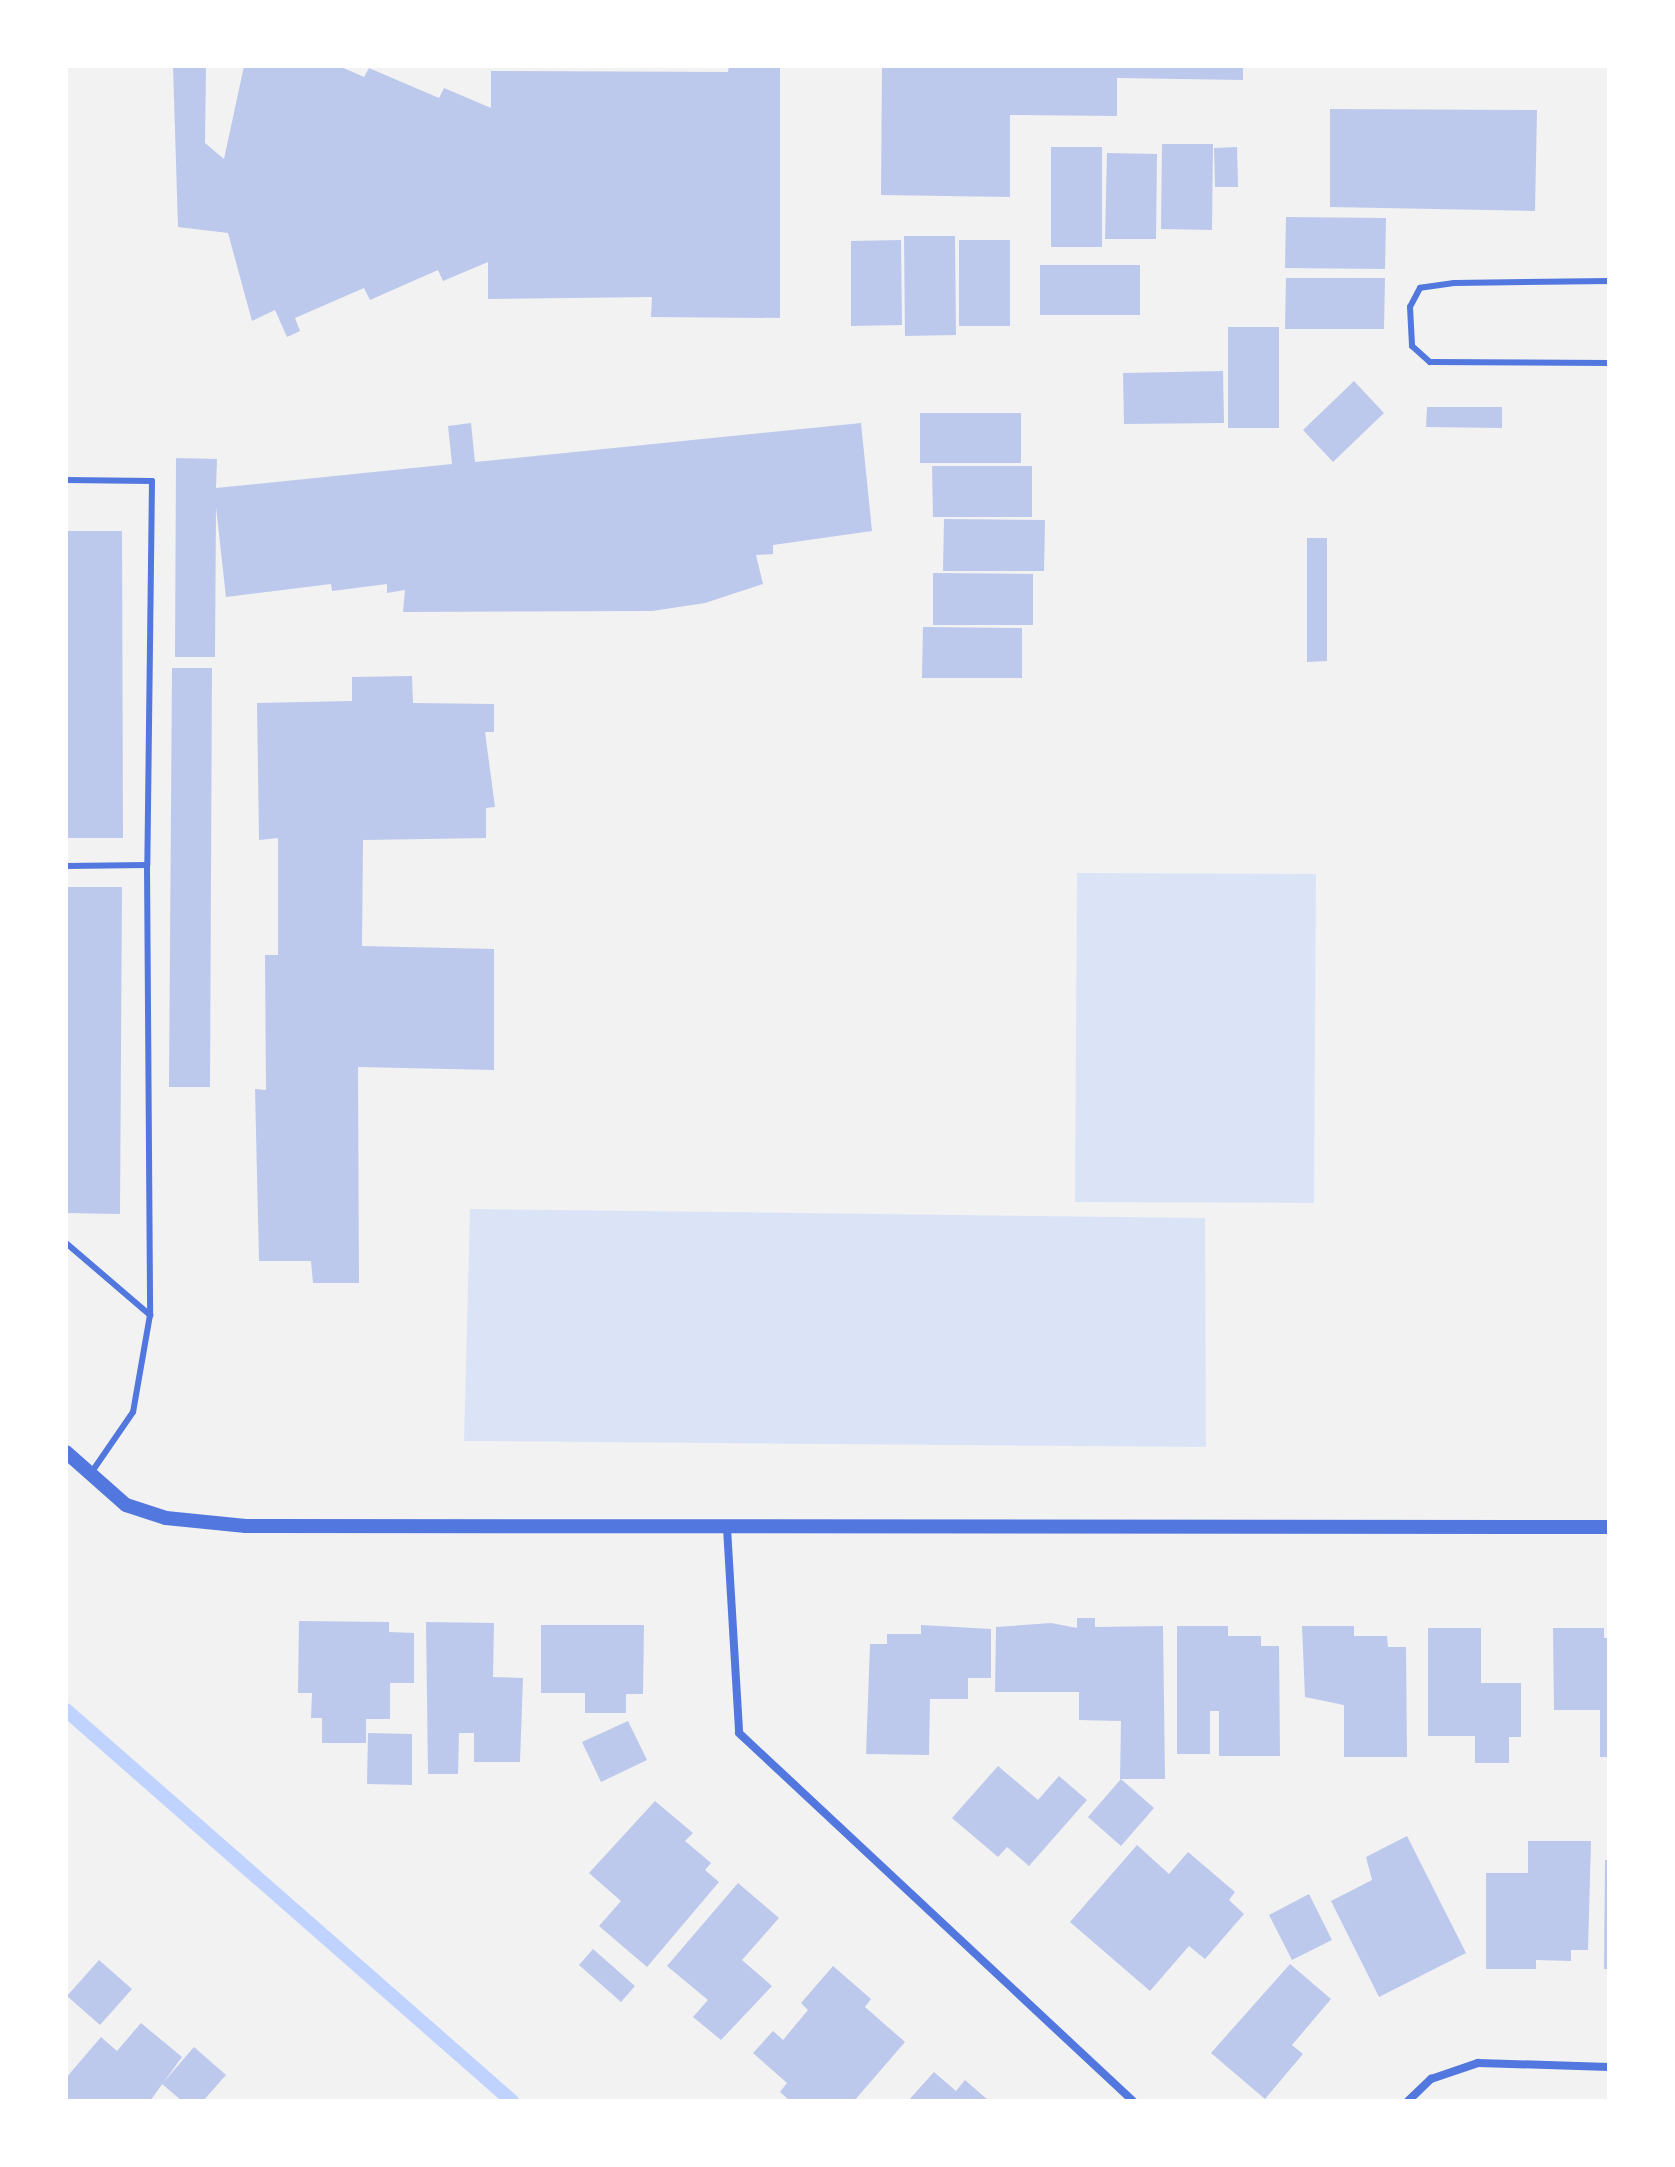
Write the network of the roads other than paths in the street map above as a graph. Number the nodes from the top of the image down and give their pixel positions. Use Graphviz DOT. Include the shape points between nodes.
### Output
graph roads {
  1 [pos="1609,281"];
  2 [pos="1609,363"];
  3 [pos="66,480"];
  4 [pos="147,865"];
  5 [pos="66,866"];
  6 [pos="66,1243"];
  7 [pos="150,1315"];
  8 [pos="66,1452"];
  9 [pos="90,1473"];
  10 [pos="1609,1527"];
  11 [pos="727,1528"];
  12 [pos="1609,2067"];
  13 [pos="1133,2101"];
  14 [pos="1408,2101"];
  1 -- 2 [label="lane" via="1420,288 1410,307 1412,346 1430,362"];
  3 -- 4 [label="lane" via="152,481"];
  4 -- 5 [label="lane"];
  4 -- 7 [label="lane"];
  6 -- 7 [label="lane"];
  7 -- 9 [label="lane" via="133,1412"];
  8 -- 9 [label="street"];
  9 -- 11 [label="street" via="126,1505 166,1518 246,1526"];
  10 -- 11 [label="street"];
  11 -- 13 [label="street" via="739,1733"];
  12 -- 14 [label="street" via="1478,2063 1431,2079"];
}
